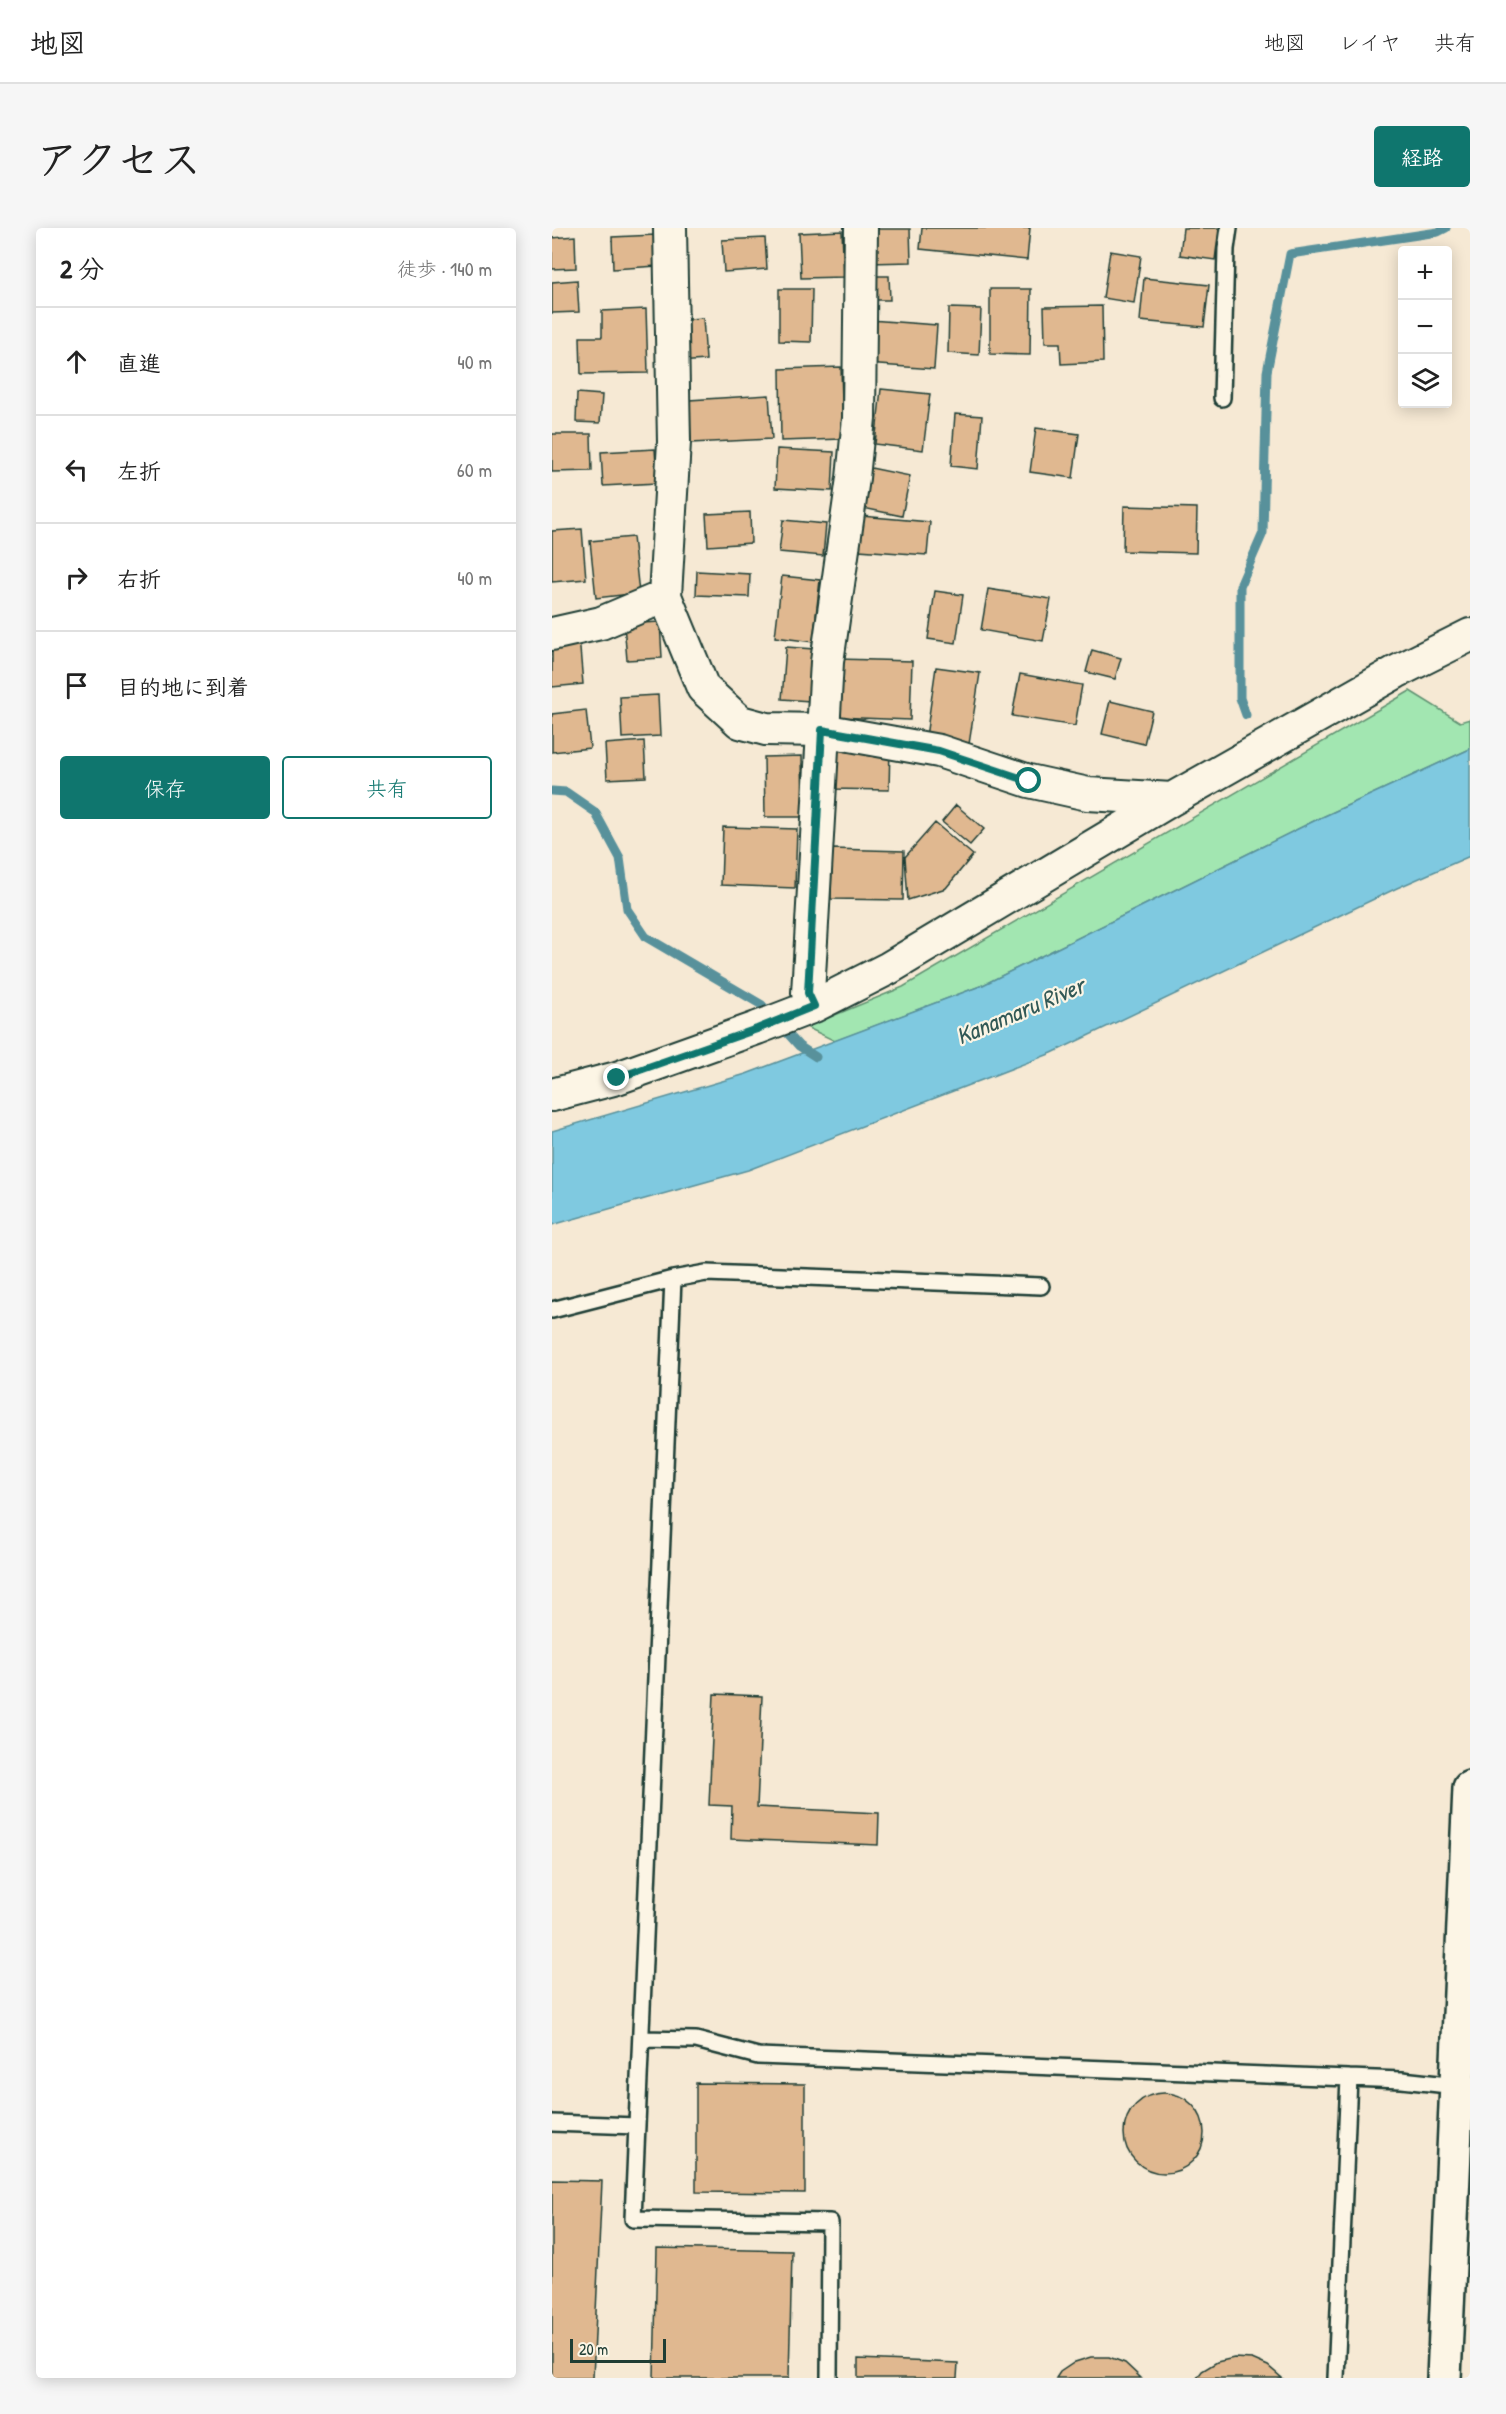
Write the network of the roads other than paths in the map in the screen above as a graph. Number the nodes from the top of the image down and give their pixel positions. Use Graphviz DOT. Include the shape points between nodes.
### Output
graph roads {
  1 [pos="670,228"];
  2 [pos="861,228"];
  3 [pos="1229,228"];
  4 [pos="1222,398"];
  5 [pos="665,596"];
  6 [pos="552,634"];
  7 [pos="1470,635"];
  8 [pos="822,730"];
  9 [pos="1172,799"];
  10 [pos="804,1009"];
  11 [pos="552,1095"];
  12 [pos="673,1279"];
  13 [pos="1041,1286"];
  14 [pos="552,1310"];
  15 [pos="1470,1788"];
  16 [pos="1468,1882"];
  17 [pos="641,2039"];
  18 [pos="1349,2078"];
  19 [pos="1457,2086"];
  20 [pos="552,2123"];
  21 [pos="637,2126"];
  22 [pos="829,2378"];
  23 [pos="1336,2378"];
  24 [pos="1444,2378"];
  1 -- 5 [label="street" via="674,442"];
  2 -- 8 [label="street" via="859,418 827,662"];
  3 -- 4 [label="lane"];
  5 -- 6 [label="street" via="601,623"];
  5 -- 8 [label="street" via="703,688 740,722 766,729"];
  7 -- 9 [label="street" via="1396,672"];
  8 -- 9 [label="street" via="939,751 1029,781 1088,794"];
  8 -- 10 [label="street"];
  9 -- 10 [label="street" via="889,968"];
  10 -- 11 [label="street" via="617,1078"];
  12 -- 13 [label="lane" via="706,1273"];
  12 -- 14 [label="lane"];
  12 -- 17 [label="lane"];
  15 -- 16 [label="street"];
  16 -- 19 [label="street"];
  17 -- 18 [label="lane" via="696,2040 758,2056"];
  17 -- 21 [label="lane"];
  18 -- 19 [label="lane"];
  18 -- 23 [label="lane"];
  19 -- 24 [label="street"];
  20 -- 21 [label="lane"];
  21 -- 22 [label="lane" via="633,2220 830,2222"];
}
